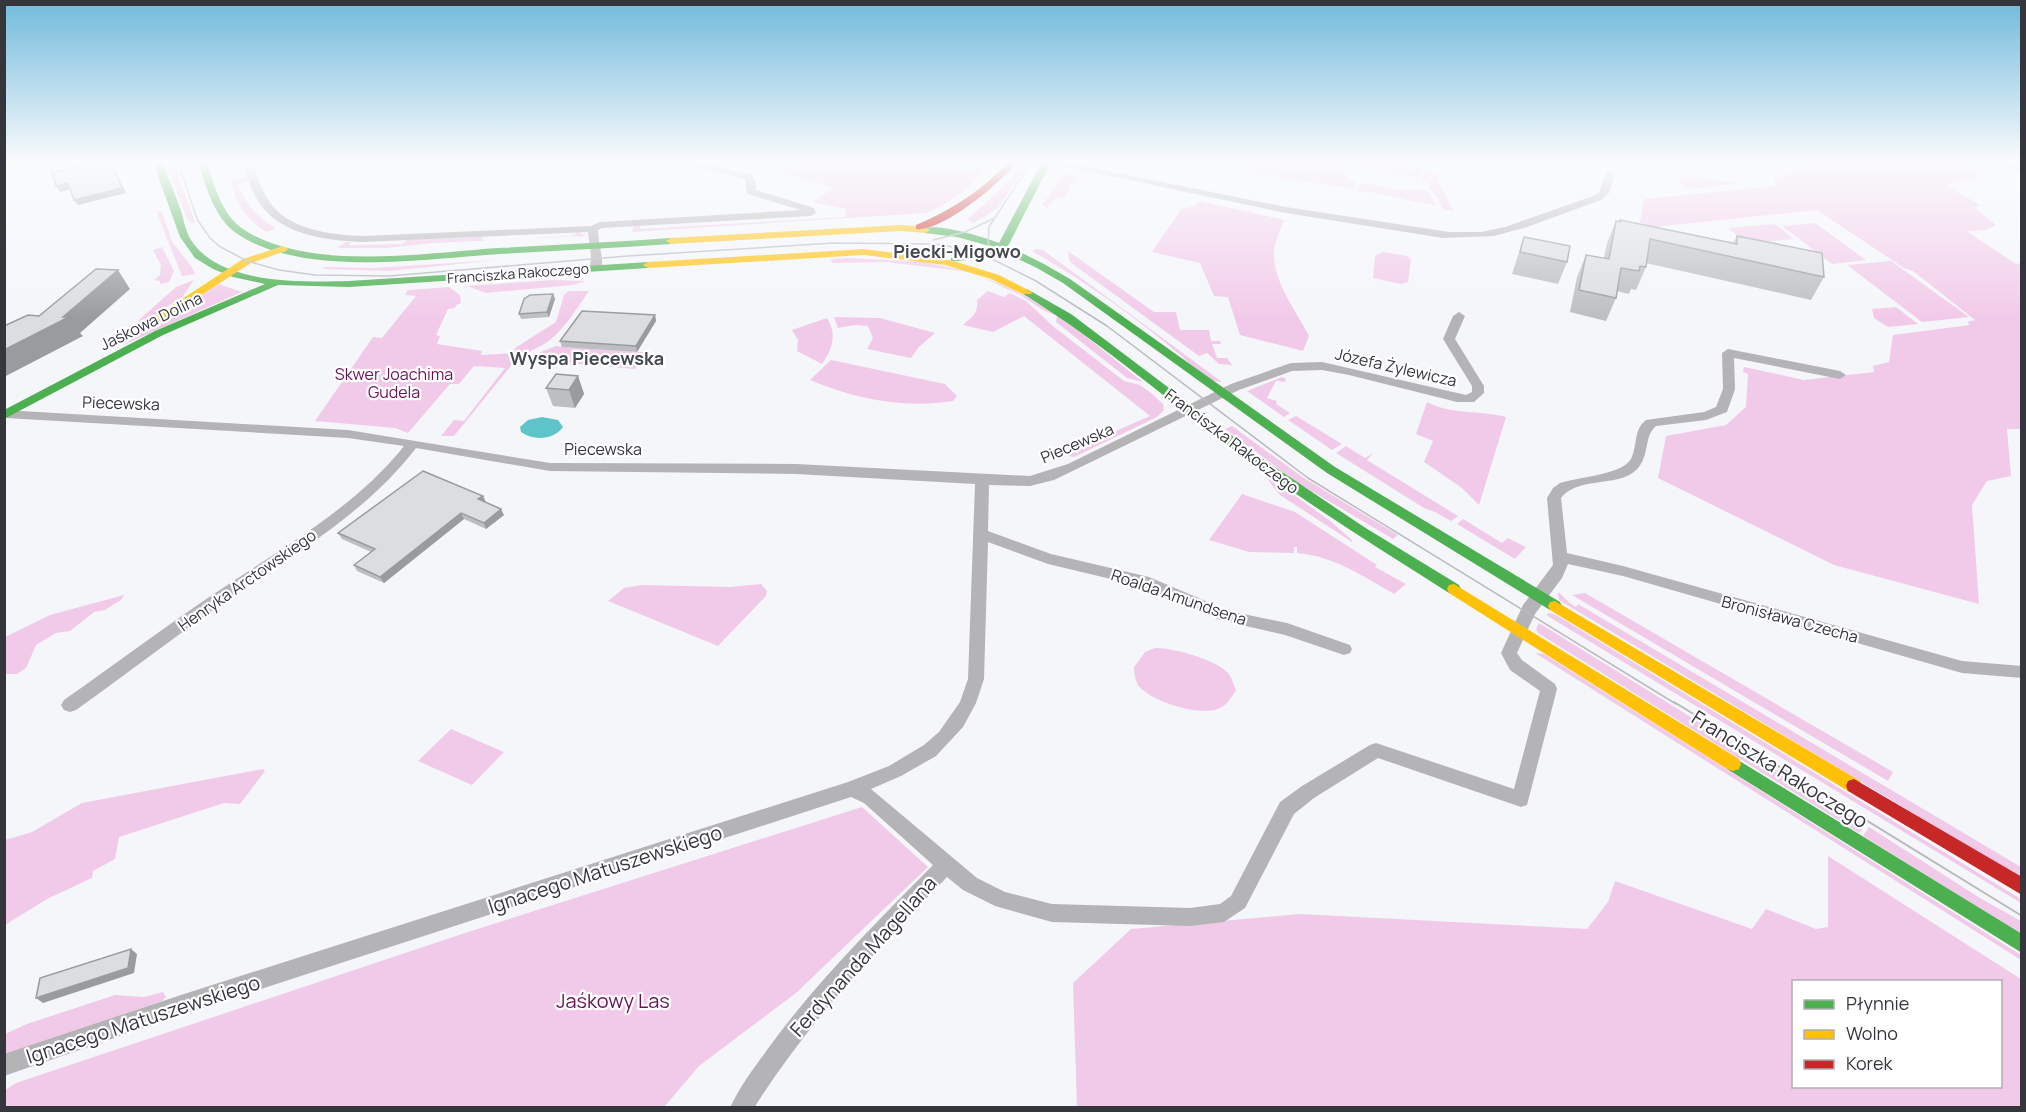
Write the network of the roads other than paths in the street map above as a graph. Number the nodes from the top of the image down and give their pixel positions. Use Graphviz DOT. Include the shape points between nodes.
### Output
graph roads {
  1 [pos="177,214"];
  2 [pos="224,214"];
  3 [pos="276,214"];
  4 [pos="795,214"];
  5 [pos="948,214"];
  6 [pos="964,214"];
  7 [pos="1022,214"];
  8 [pos="1312,214"];
  9 [pos="1549,214"];
  10 [pos="915,228"];
  11 [pos="593,229"];
  12 [pos="947,231"];
  13 [pos="595,246"];
  14 [pos="1003,246"];
  15 [pos="283,249"];
  16 [pos="308,254"];
  17 [pos="203,258"];
  18 [pos="944,261"];
  19 [pos="596,268"];
  20 [pos="229,271"];
  21 [pos="278,282"];
  22 [pos="193,296"];
  23 [pos="1459,316"];
  24 [pos="1840,375"];
  25 [pos="1222,393"];
  26 [pos="1189,410"];
  27 [pos="5,411"];
  28 [pos="413,442"];
  29 [pos="982,480"];
  30 [pos="981,536"];
  31 [pos="1561,557"];
  32 [pos="1538,596"];
  33 [pos="1517,630"];
  34 [pos="1344,649"];
  35 [pos="2022,672"];
  36 [pos="70,705"];
  37 [pos="852,789"];
  38 [pos="946,865"];
  39 [pos="2022,887"];
  40 [pos="2022,944"];
  41 [pos="4,1065"];
  42 [pos="741,1107"];
  1 -- 17 [label="main road, Franciszka Rakoczego" via="186,240"];
  2 -- 15 [label="main road, Franciszka Rakoczego" via="250,237"];
  3 -- 11 [label="street" via="300,228 334,238"];
  4 -- 11 [label="street" via="600,225"];
  5 -- 10 [label="main road"];
  6 -- 12 [label="main road"];
  7 -- 14 [label="main road"];
  8 -- 9 [label="street" via="1453,235 1491,233"];
  10 -- 12 [label="main road, Franciszka Rakoczego"];
  10 -- 13 [label="main road, Franciszka Rakoczego"];
  11 -- 13 [label="street"];
  12 -- 14 [label="main road, Franciszka Rakoczego"];
  12 -- 18 [label="main road" via="941,244"];
  13 -- 16 [label="main road, Franciszka Rakoczego" via="379,258"];
  13 -- 19 [label="street"];
  14 -- 18 [label="main road, Franciszka Rakoczego" via="980,256"];
  14 -- 25 [label="main road, Franciszka Rakoczego" via="1052,270"];
  15 -- 16 [label="main road, Franciszka Rakoczego"];
  15 -- 20 [label="main road, Jaśkowa Dolina"];
  16 -- 21 [label="main road, Jaśkowa Dolina" via="299,269"];
  17 -- 20 [label="main road, Franciszka Rakoczego"];
  17 -- 22 [label="main road"];
  18 -- 19 [label="main road, Franciszka Rakoczego" via="856,252"];
  18 -- 26 [label="main road, Franciszka Rakoczego" via="1008,281 1044,300"];
  19 -- 21 [label="main road, Franciszka Rakoczego" via="361,283"];
  20 -- 21 [label="main road, Franciszka Rakoczego"];
  20 -- 22 [label="main road, Jaśkowa Dolina"];
  21 -- 27 [label="main road, Jaśkowa Dolina" via="159,333"];
  22 -- 27 [label="main road, Jaśkowa Dolina"];
  23 -- 25 [label="street, Józefa Żylewicza" via="1449,339 1478,386 1478,393 1469,399 1349,371 1307,366 1291,367"];
  24 -- 31 [label="street" via="1728,353 1729,389 1722,409 1708,415 1651,423 1644,431 1638,462 1632,468 1563,487 1555,493"];
  25 -- 26 [label="street, Piecewska"];
  25 -- 32 [label="main road, Franciszka Rakoczego" via="1359,489"];
  26 -- 29 [label="street, Piecewska" via="1049,477 1030,481"];
  26 -- 33 [label="main road, Franciszka Rakoczego" via="1299,491"];
  27 -- 28 [label="street, Piecewska" via="60,419 348,434"];
  28 -- 29 [label="street, Piecewska" via="550,467 796,469"];
  28 -- 36 [label="street, Henryka Arctowskiego" via="393,469 359,499"];
  29 -- 30 [label="street, Ignacego Matuszewskiego"];
  30 -- 34 [label="street, Roalda Amundsena" via="1064,563 1144,581 1226,616 1287,629"];
  30 -- 37 [label="street, Ignacego Matuszewskiego" via="975,679 964,713 942,741 921,757"];
  31 -- 32 [label="street" via="1559,573"];
  31 -- 35 [label="street, Bronisława Czecha" via="1962,667"];
  32 -- 33 [label="street"];
  32 -- 39 [label="main road, Franciszka Rakoczego"];
  33 -- 38 [label="street" via="1510,658 1549,689 1521,799 1376,750 1287,808 1238,902 1224,913 1190,917 1052,913 1002,900 970,884"];
  33 -- 40 [label="main road, Franciszka Rakoczego"];
  37 -- 38 [label="street" via="870,797"];
  37 -- 41 [label="street, Ignacego Matuszewskiego"];
  38 -- 42 [label="street, Ferdynanda Magellana" via="818,1000"];
}
